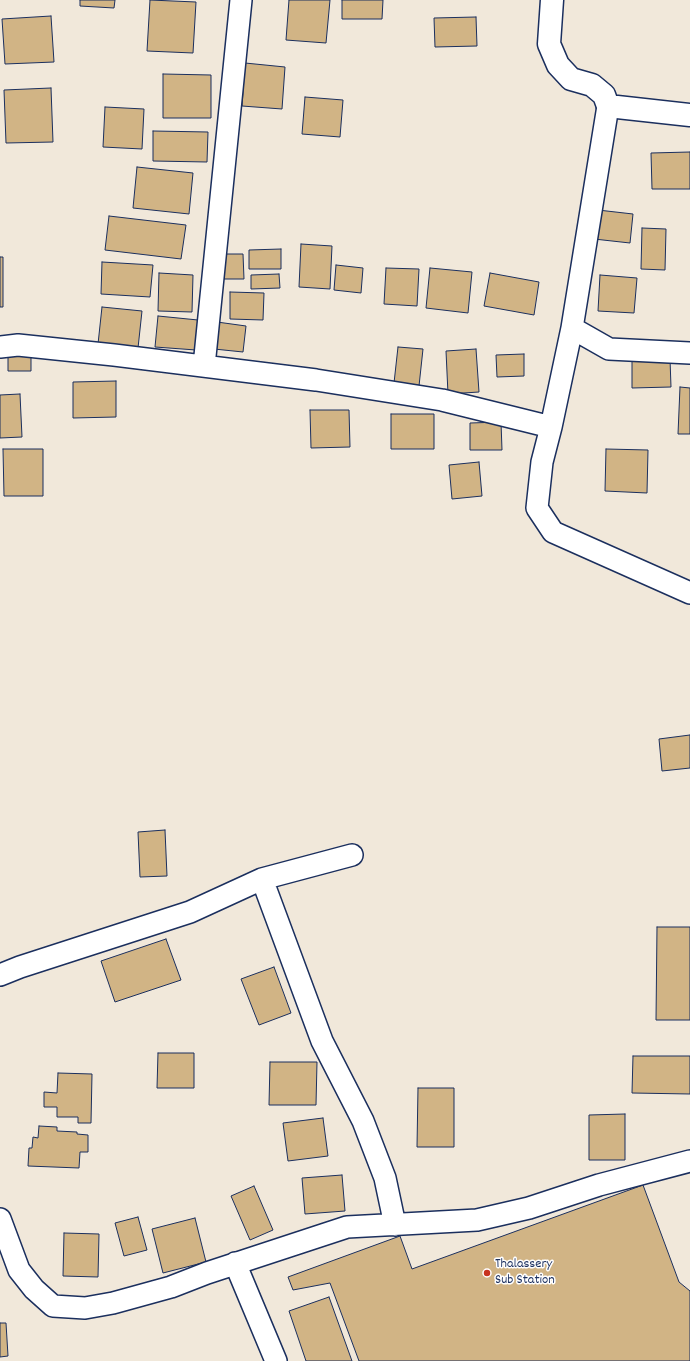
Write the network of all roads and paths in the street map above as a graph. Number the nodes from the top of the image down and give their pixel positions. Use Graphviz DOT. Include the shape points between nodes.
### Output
graph roads {
  1 [pos="241,0"];
  2 [pos="552,0"];
  3 [pos="608,106"];
  4 [pos="690,115"];
  5 [pos="572,328"];
  6 [pos="0,347"];
  7 [pos="690,353"];
  8 [pos="204,366"];
  9 [pos="551,427"];
  10 [pos="690,593"];
  11 [pos="352,855"];
  12 [pos="262,879"];
  13 [pos="0,975"];
  14 [pos="690,1162"];
  15 [pos="0,1219"];
  16 [pos="396,1225"];
  17 [pos="235,1263"];
  18 [pos="10,1270"];
  19 [pos="276,1361"];
  1 -- 8 [label="street"];
  2 -- 3 [label="street" via="549,44 558,65 571,79 592,85 604,95"];
  3 -- 4 [label="street"];
  3 -- 5 [label="street"];
  5 -- 7 [label="street" via="609,349"];
  5 -- 9 [label="street"];
  6 -- 8 [label="street" via="18,345"];
  8 -- 9 [label="street" via="442,400"];
  9 -- 10 [label="street" via="542,462 537,508 553,532"];
  11 -- 12 [label="street"];
  12 -- 13 [label="street" via="190,912"];
  12 -- 16 [label="street" via="322,1041 362,1122 385,1178"];
  14 -- 16 [label="street" via="599,1185 529,1208 476,1220"];
  15 -- 18 [label="street"];
  16 -- 17 [label="street" via="347,1227"];
  17 -- 18 [label="street" via="171,1287 85,1308 53,1306"];
  17 -- 19 [label="street"];
}
